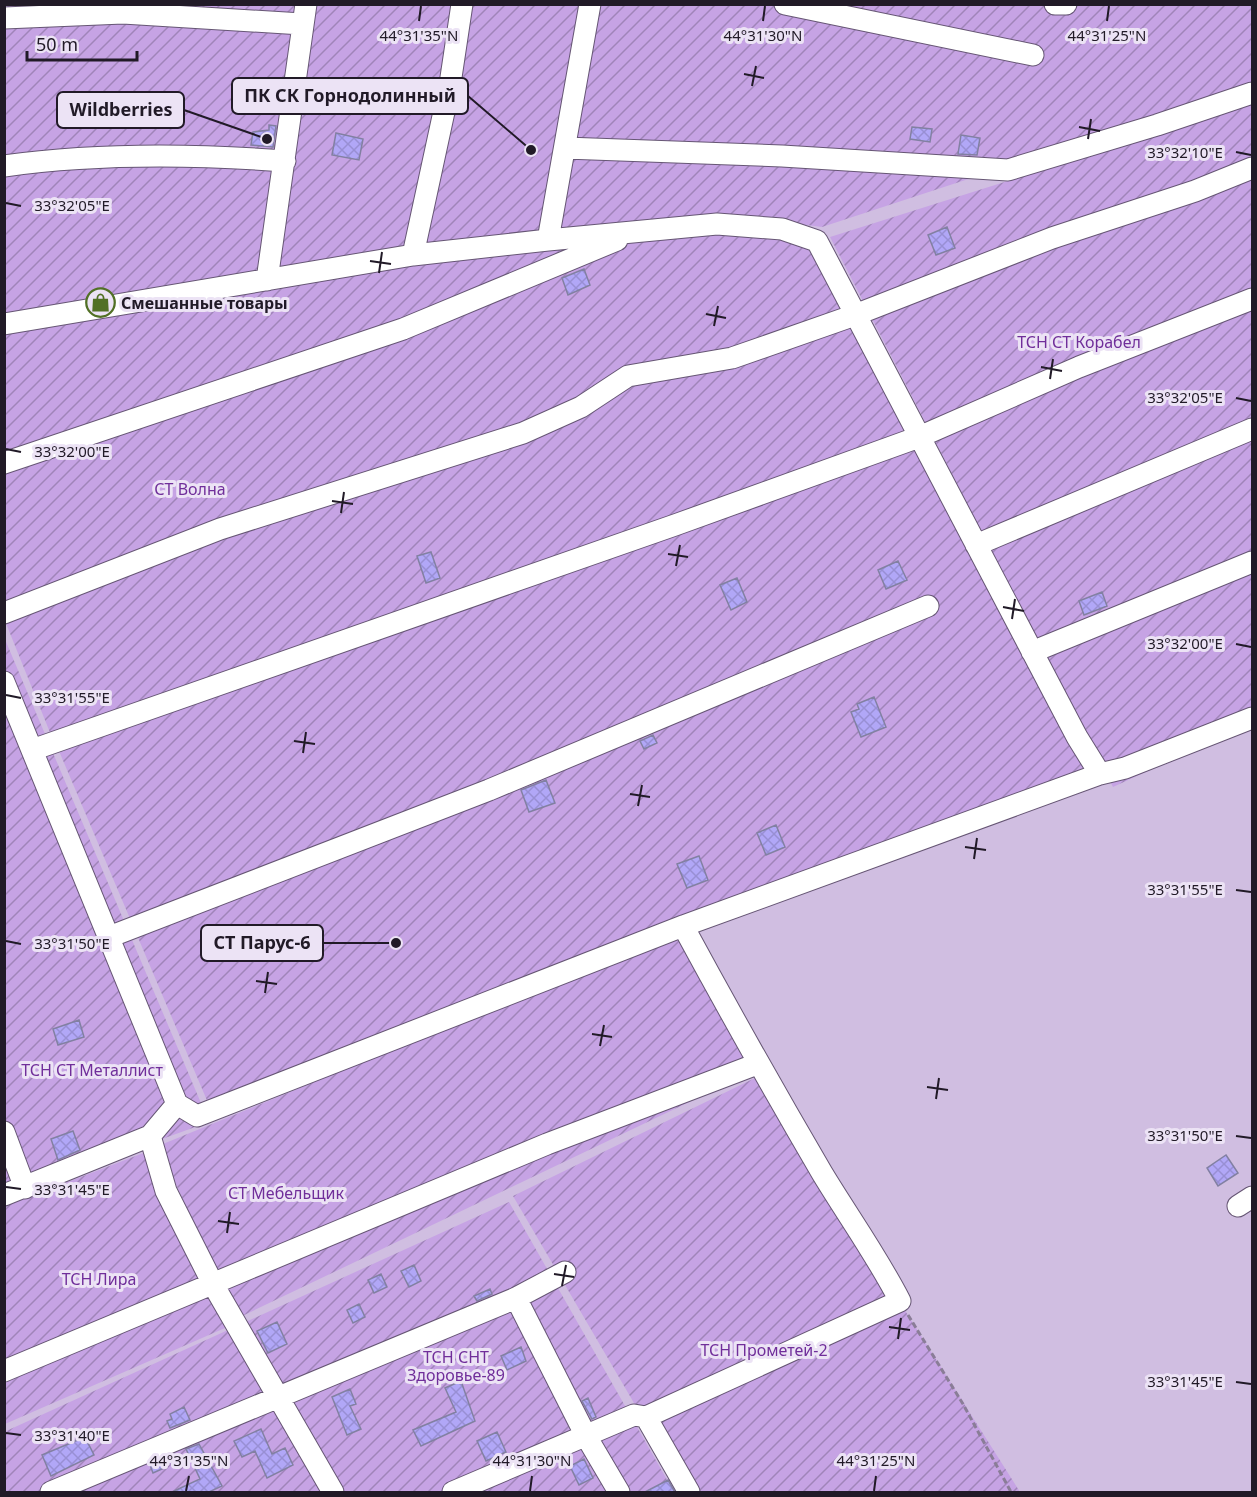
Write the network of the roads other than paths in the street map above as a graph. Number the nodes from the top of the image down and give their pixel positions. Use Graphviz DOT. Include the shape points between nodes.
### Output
graph roads {
  1 [pos="462,4"];
  2 [pos="590,4"];
  3 [pos="785,4"];
  4 [pos="1055,4"];
  5 [pos="1066,4"];
  6 [pos="304,14"];
  7 [pos="4,18"];
  8 [pos="1033,55"];
  9 [pos="1252,93"];
  10 [pos="565,148"];
  11 [pos="285,161"];
  12 [pos="4,166"];
  13 [pos="1252,168"];
  14 [pos="637,232"];
  15 [pos="548,240"];
  16 [pos="413,255"];
  17 [pos="267,280"];
  18 [pos="1252,299"];
  19 [pos="855,315"];
  20 [pos="4,324"];
  21 [pos="1252,429"];
  22 [pos="920,437"];
  23 [pos="4,463"];
  24 [pos="976,545"];
  25 [pos="1252,562"];
  26 [pos="928,606"];
  27 [pos="4,613"];
  28 [pos="1032,652"];
  29 [pos="4,682"];
  30 [pos="1252,718"];
  31 [pos="33,750"];
  32 [pos="1100,774"];
  33 [pos="683,926"];
  34 [pos="109,937"];
  35 [pos="757,1064"];
  36 [pos="177,1104"];
  37 [pos="4,1132"];
  38 [pos="150,1136"];
  39 [pos="25,1188"];
  40 [pos="4,1195"];
  41 [pos="565,1272"];
  42 [pos="214,1286"];
  43 [pos="516,1298"];
  44 [pos="4,1371"];
  45 [pos="278,1397"];
  46 [pos="646,1417"];
  47 [pos="586,1436"];
  48 [pos="477,1488"];
  49 [pos="51,1492"];
  50 [pos="333,1492"];
  51 [pos="453,1492"];
  52 [pos="619,1492"];
  53 [pos="689,1492"];
  1 -- 16 [label="street" via="450,84"];
  2 -- 10 [label="street"];
  3 -- 8 [label="street"];
  4 -- 5 [label="street"];
  6 -- 7 [label="street" via="123,13"];
  6 -- 11 [label="street"];
  9 -- 10 [label="street" via="1008,170"];
  10 -- 15 [label="street"];
  11 -- 12 [label="street" via="229,157 102,158"];
  11 -- 17 [label="street"];
  13 -- 19 [label="street" via="1052,238"];
  14 -- 15 [label="street"];
  14 -- 19 [label="street" via="717,224 782,230 817,241"];
  14 -- 23 [label="street" via="403,329"];
  15 -- 16 [label="street"];
  16 -- 17 [label="street"];
  17 -- 20 [label="street"];
  18 -- 22 [label="street" via="1079,367"];
  19 -- 22 [label="street"];
  19 -- 27 [label="street" via="732,358 628,376 581,407 523,433 220,529"];
  21 -- 24 [label="street"];
  22 -- 24 [label="street"];
  22 -- 31 [label="street"];
  24 -- 28 [label="street"];
  25 -- 28 [label="street"];
  26 -- 34 [label="street" via="489,790"];
  28 -- 32 [label="street"];
  29 -- 31 [label="street"];
  30 -- 32 [label="street" via="1125,768"];
  31 -- 34 [label="street"];
  32 -- 33 [label="street"];
  33 -- 35 [label="street"];
  33 -- 36 [label="street" via="197,1116"];
  34 -- 36 [label="street"];
  35 -- 42 [label="street" via="547,1144"];
  35 -- 46 [label="street" via="852,1224 880,1262 900,1301"];
  36 -- 38 [label="street"];
  37 -- 39 [label="street"];
  38 -- 39 [label="street"];
  38 -- 42 [label="street" via="166,1191"];
  39 -- 40 [label="street"];
  41 -- 43 [label="street"];
  42 -- 44 [label="street"];
  42 -- 45 [label="street"];
  43 -- 45 [label="street"];
  43 -- 47 [label="street"];
  45 -- 49 [label="street"];
  45 -- 50 [label="street"];
  46 -- 47 [label="street" via="634,1415"];
  46 -- 53 [label="street"];
  47 -- 48 [label="street"];
  47 -- 52 [label="street"];
  48 -- 51 [label="street"];
}
